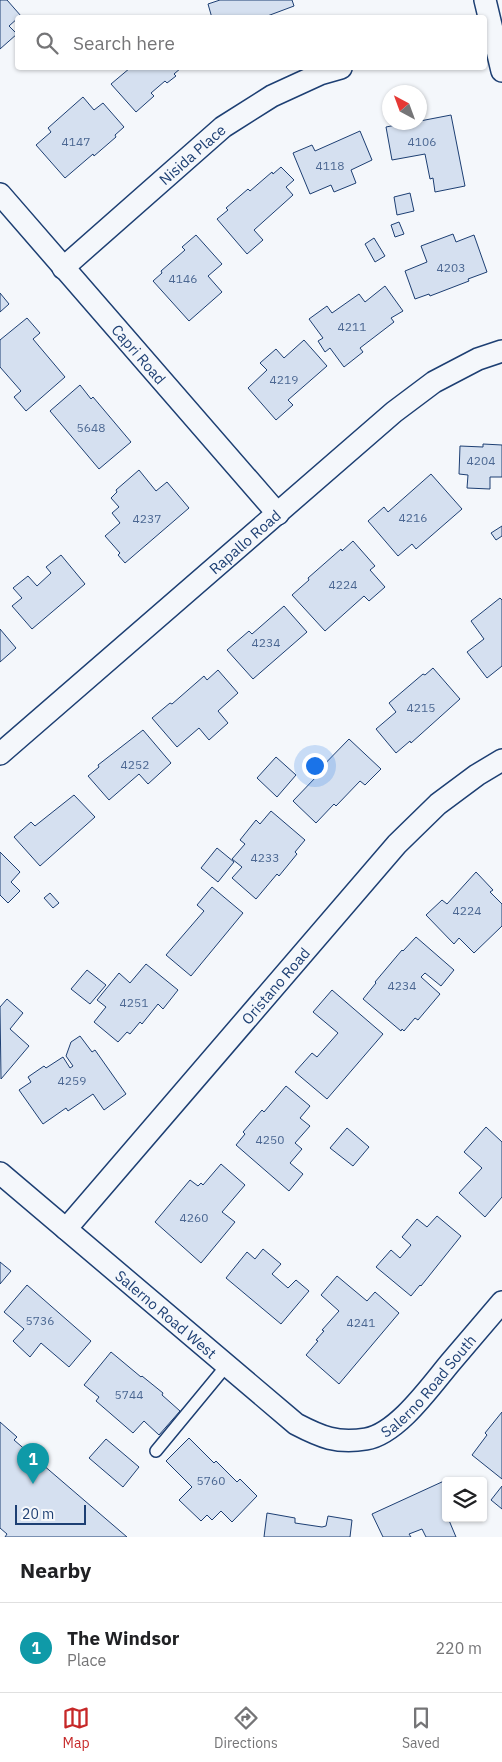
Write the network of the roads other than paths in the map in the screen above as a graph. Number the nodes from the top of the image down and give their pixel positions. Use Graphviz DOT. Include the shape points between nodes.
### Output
graph roads {
  1 [pos="486,0"];
  2 [pos="489,34"];
  3 [pos="334,70"];
  4 [pos="502,70"];
  5 [pos="0,194"];
  6 [pos="63,268"];
  7 [pos="502,351"];
  8 [pos="278,514"];
  9 [pos="0,754"];
  10 [pos="502,760"];
  11 [pos="0,1173"];
  12 [pos="66,1229"];
  13 [pos="502,1302"];
  14 [pos="227,1365"];
  15 [pos="339,1441"];
  16 [pos="156,1451"];
  1 -- 2 [label="street"];
  2 -- 4 [label="street"];
  3 -- 6 [label="street, Nisida Place" via="272,96 223,127"];
  5 -- 6 [label="street, Capri Road"];
  6 -- 8 [label="street, Capri Road"];
  7 -- 8 [label="street, Rapallo Road" via="478,359 434,382 394,412"];
  8 -- 9 [label="street, Rapallo Road"];
  10 -- 12 [label="street, Oristano Road" via="438,804 397,844"];
  11 -- 12 [label="street, Salerno Road West"];
  12 -- 14 [label="street, Salerno Road West"];
  13 -- 15 [label="street, Salerno Road South" via="408,1412 388,1429 368,1439"];
  14 -- 15 [label="street, Salerno Road West" via="296,1424 316,1435"];
  14 -- 16 [label="lane"];
}
